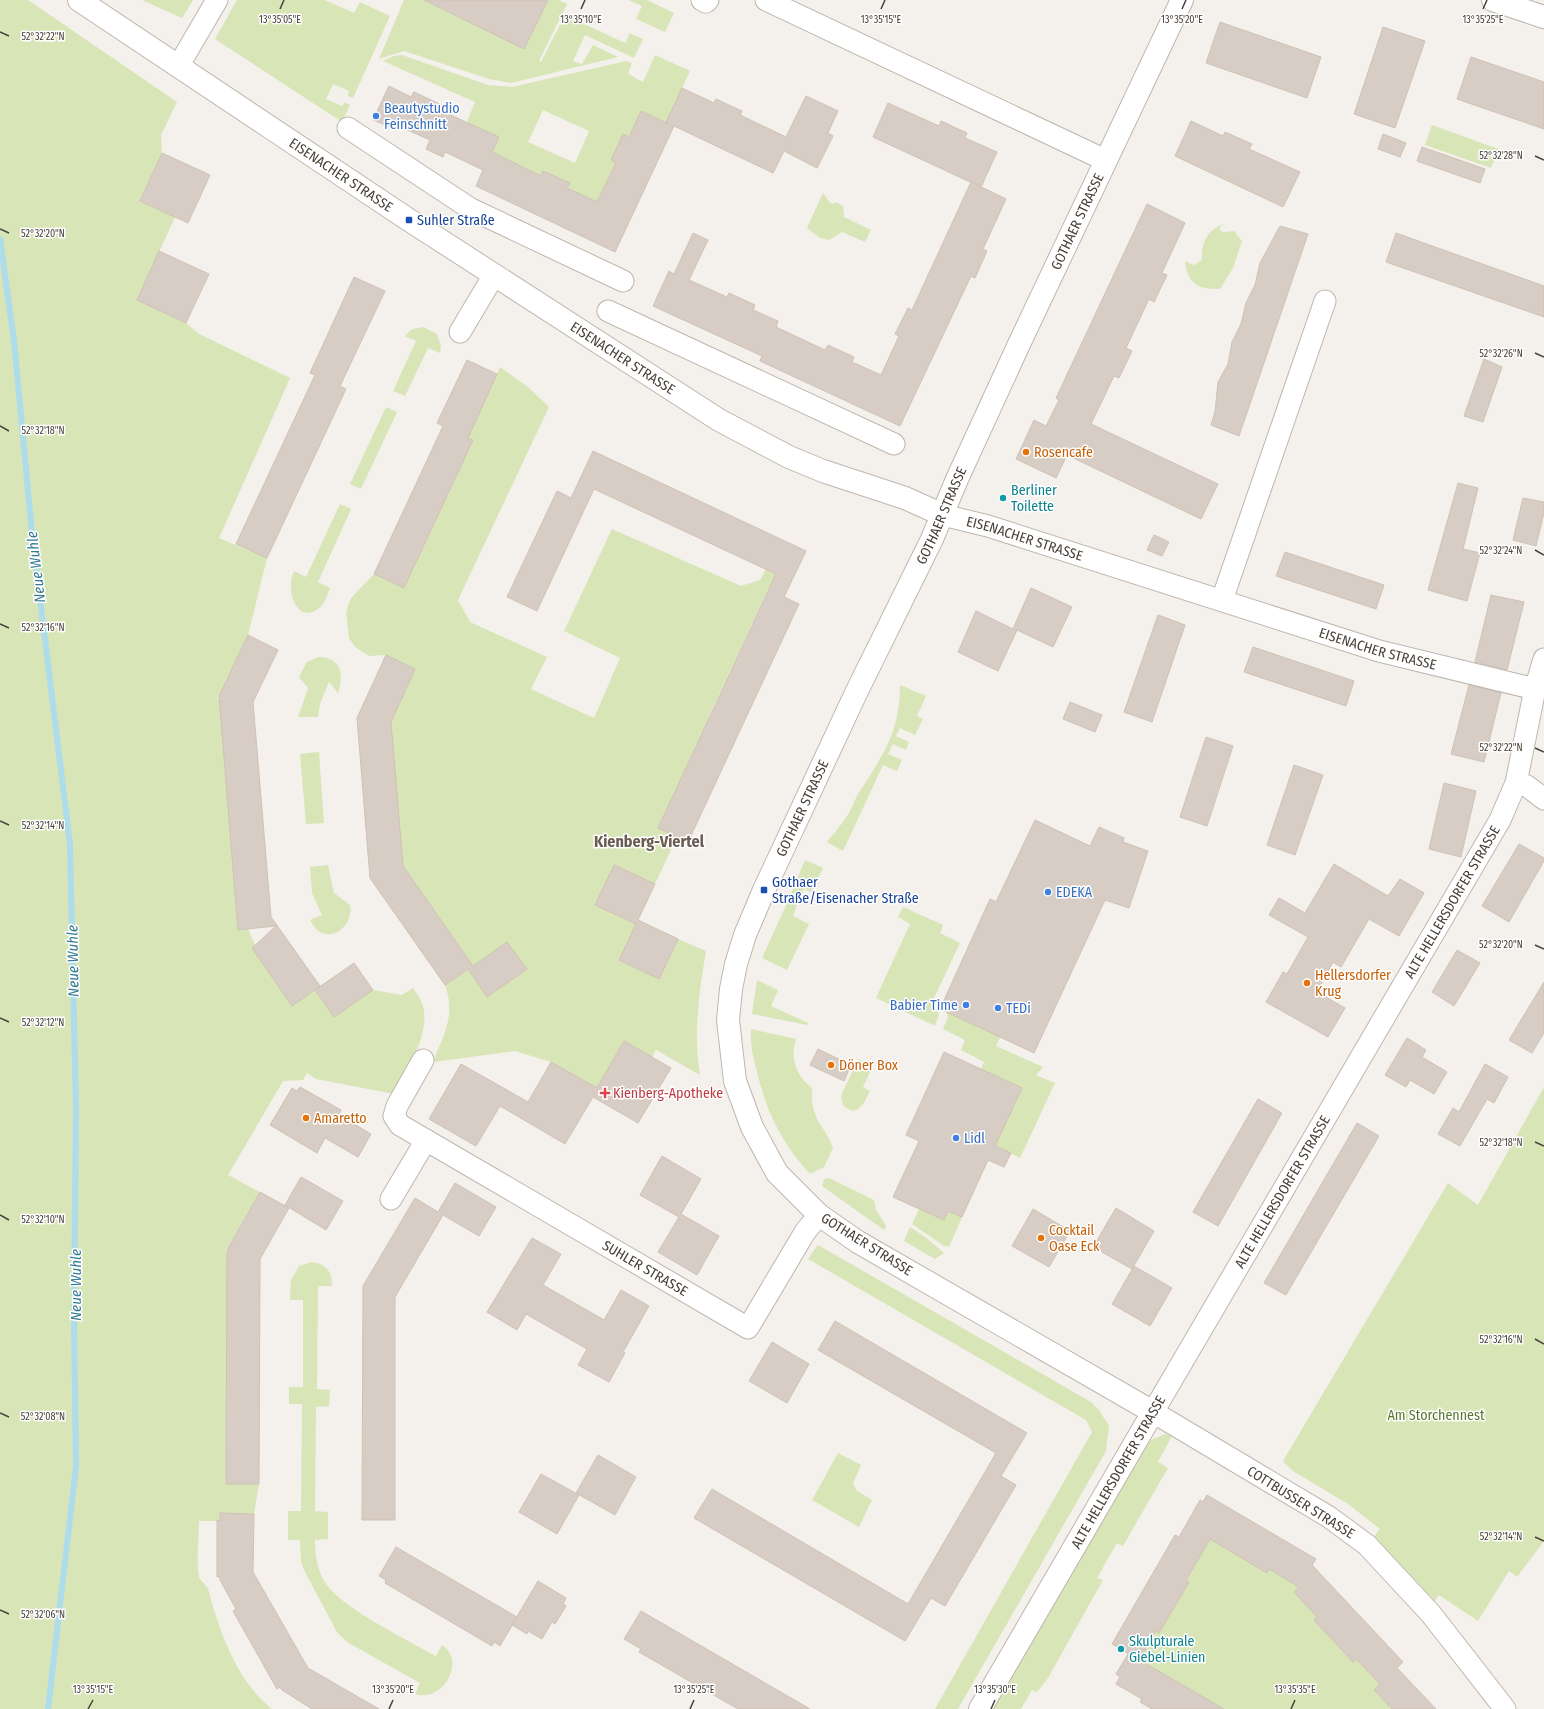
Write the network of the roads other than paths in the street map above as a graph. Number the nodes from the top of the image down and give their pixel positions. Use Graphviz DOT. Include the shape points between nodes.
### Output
graph roads {
  1 [pos="79,0"];
  2 [pos="217,0"];
  3 [pos="702,0"];
  4 [pos="708,0"];
  5 [pos="766,0"];
  6 [pos="1182,0"];
  7 [pos="1493,0"];
  8 [pos="1544,17"];
  9 [pos="179,65"];
  10 [pos="348,128"];
  11 [pos="1105,160"];
  12 [pos="494,275"];
  13 [pos="623,280"];
  14 [pos="1325,301"];
  15 [pos="608,311"];
  16 [pos="460,332"];
  17 [pos="894,444"];
  18 [pos="943,515"];
  19 [pos="1222,600"];
  20 [pos="1544,659"];
  21 [pos="1535,689"];
  22 [pos="1516,784"];
  23 [pos="1544,798"];
  24 [pos="423,1060"];
  25 [pos="426,1140"];
  26 [pos="391,1199"];
  27 [pos="819,1215"];
  28 [pos="1153,1412"];
  29 [pos="980,1709"];
  30 [pos="1505,1709"];
  1 -- 9 [label="street, EISENACHER STRASSE"];
  2 -- 9 [label="street"];
  3 -- 4 [label="street"];
  5 -- 11 [label="street, GOTHAER STRASSE"];
  6 -- 11 [label="street, GOTHAER STRASSE"];
  7 -- 8 [label="street"];
  9 -- 12 [label="street, EISENACHER STRASSE"];
  10 -- 13 [label="street" via="471,209"];
  11 -- 18 [label="street, GOTHAER STRASSE" via="958,476"];
  12 -- 16 [label="street"];
  12 -- 18 [label="street, EISENACHER STRASSE" via="719,420 759,442 810,465 905,498"];
  14 -- 19 [label="street"];
  15 -- 17 [label="street"];
  18 -- 19 [label="street, EISENACHER STRASSE" via="988,526"];
  18 -- 27 [label="street, GOTHAER STRASSE" via="764,890 745,935 731,989 728,1020 735,1080 752,1127 777,1173"];
  19 -- 21 [label="street, EISENACHER STRASSE" via="1379,651"];
  20 -- 21 [label="street, ALTE HELLERSDORFER STRASSE"];
  21 -- 22 [label="street, ALTE HELLERSDORFER STRASSE"];
  22 -- 23 [label="street" via="1527,786"];
  22 -- 28 [label="street, ALTE HELLERSDORFER STRASSE" via="1500,820"];
  24 -- 25 [label="street, SUHLER STRASSE" via="394,1116 400,1125"];
  25 -- 26 [label="street"];
  25 -- 27 [label="street, SUHLER STRASSE" via="748,1328 805,1232"];
  27 -- 28 [label="street, GOTHAER STRASSE" via="858,1242"];
  28 -- 29 [label="street, ALTE HELLERSDORFER STRASSE"];
  28 -- 30 [label="street, COTTBUSSER STRASSE" via="1329,1517 1367,1545 1436,1619"];
}
